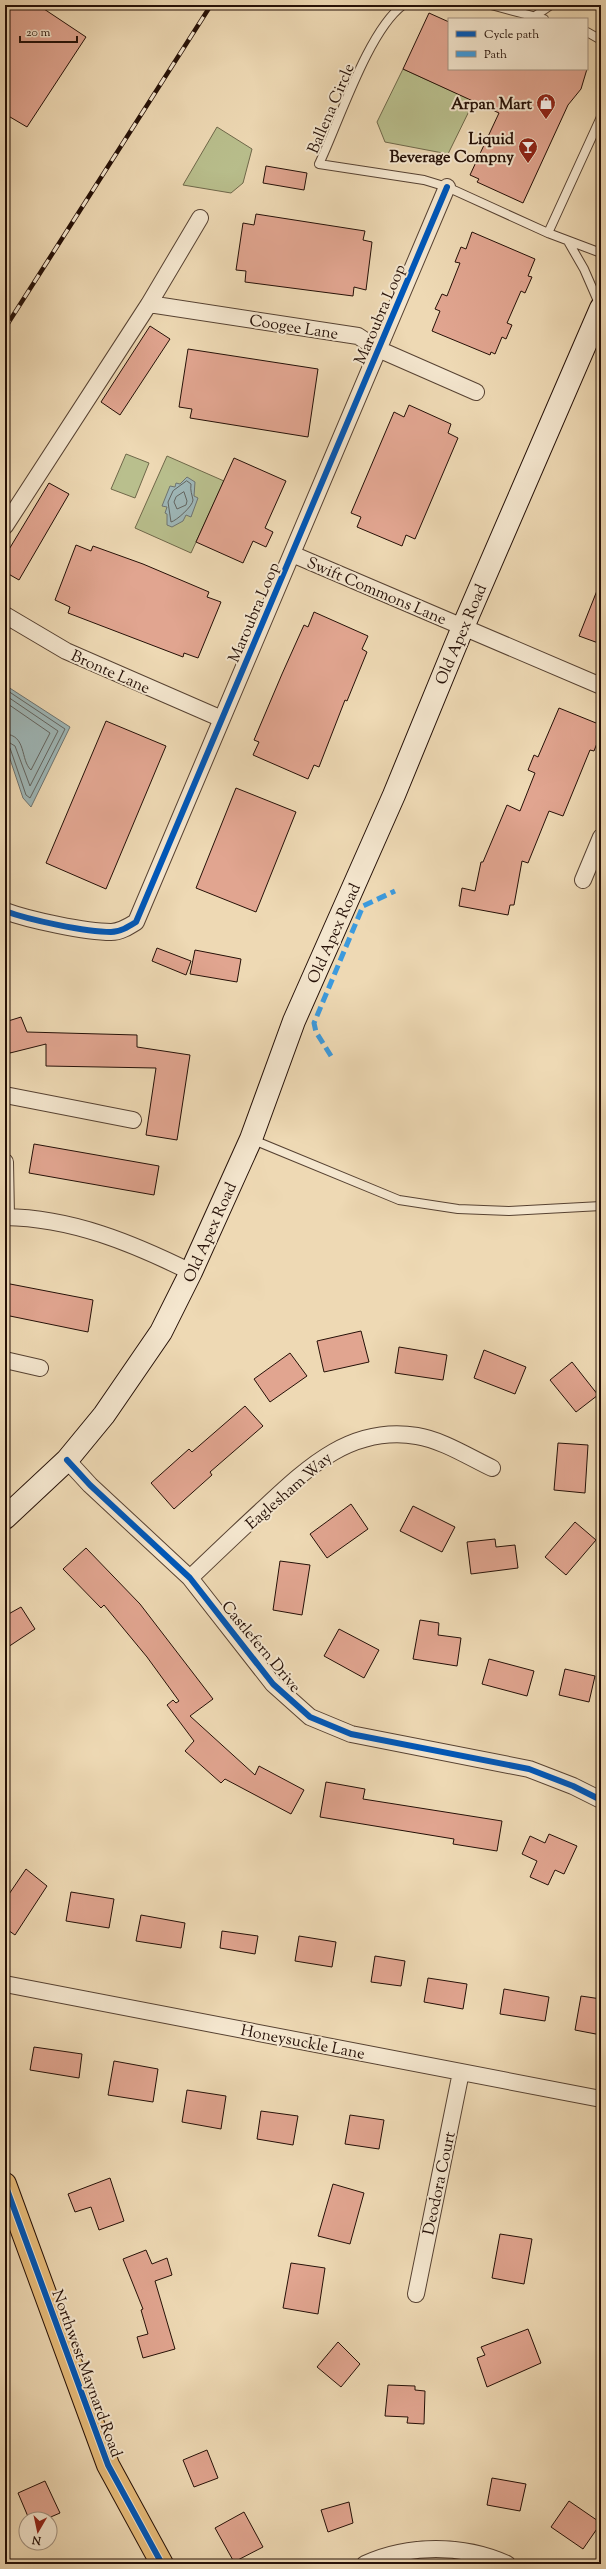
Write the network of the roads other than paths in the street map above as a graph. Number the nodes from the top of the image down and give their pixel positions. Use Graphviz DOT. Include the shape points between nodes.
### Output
graph roads {
  1 [pos="403,5"];
  2 [pos="491,5"];
  3 [pos="551,5"];
  4 [pos="535,16"];
  5 [pos="541,18"];
  6 [pos="588,33"];
  7 [pos="601,40"];
  8 [pos="601,117"];
  9 [pos="447,187"];
  10 [pos="200,218"];
  11 [pos="548,233"];
  12 [pos="569,243"];
  13 [pos="601,253"];
  14 [pos="149,304"];
  15 [pos="601,308"];
  16 [pos="378,349"];
  17 [pos="476,392"];
  18 [pos="5,526"];
  19 [pos="292,554"];
  20 [pos="5,615"];
  21 [pos="463,627"];
  22 [pos="601,686"];
  23 [pos="222,719"];
  24 [pos="601,837"];
  25 [pos="583,880"];
  26 [pos="5,911"];
  27 [pos="5,1095"];
  28 [pos="133,1120"];
  29 [pos="250,1139"];
  30 [pos="5,1162"];
  31 [pos="601,1206"];
  32 [pos="6,1217"];
  33 [pos="191,1272"];
  34 [pos="5,1360"];
  35 [pos="40,1368"];
  36 [pos="67,1460"];
  37 [pos="492,1468"];
  38 [pos="5,1518"];
  39 [pos="190,1578"];
  40 [pos="601,1800"];
  41 [pos="5,1984"];
  42 [pos="461,2072"];
  43 [pos="601,2099"];
  44 [pos="5,2184"];
  45 [pos="416,2294"];
  46 [pos="162,2564"];
  47 [pos="365,2564"];
  48 [pos="507,2564"];
  1 -- 9 [label="lane, Ballena Circle" via="394,11 376,35 320,164 424,180"];
  2 -- 4 [label="lane"];
  3 -- 4 [label="lane"];
  4 -- 5 [label="lane"];
  6 -- 7 [label="lane"];
  8 -- 11 [label="lane"];
  9 -- 11 [label="lane, Ballena Circle"];
  9 -- 16 [label="street, Maroubra Loop"];
  10 -- 14 [label="street"];
  11 -- 12 [label="lane, Ballena Circle"];
  12 -- 13 [label="lane, Ballena Circle"];
  12 -- 15 [label="lane"];
  14 -- 16 [label="street, Coogee Lane" via="358,336"];
  14 -- 18 [label="street"];
  15 -- 21 [label="main road, Old Apex Road"];
  16 -- 17 [label="street, Coogee Lane"];
  16 -- 19 [label="street, Maroubra Loop"];
  19 -- 21 [label="street, Swift Commons Lane"];
  19 -- 23 [label="street, Maroubra Loop"];
  20 -- 23 [label="street, Bronte Lane" via="66,651"];
  21 -- 22 [label="street, Swift Commons Lane"];
  21 -- 29 [label="main road, Old Apex Road" via="394,795 294,1021"];
  23 -- 26 [label="street, Maroubra Loop" via="136,922 111,932 58,924"];
  24 -- 25 [label="street"];
  27 -- 28 [label="street"];
  29 -- 31 [label="lane" via="399,1200 458,1208 509,1211"];
  29 -- 33 [label="main road, Old Apex Road"];
  30 -- 32 [label="street"];
  32 -- 33 [label="street" via="74,1226 105,1234"];
  33 -- 36 [label="main road, Old Apex Road" via="161,1332 104,1415"];
  34 -- 35 [label="street"];
  36 -- 38 [label="main road, Old Apex Road"];
  36 -- 39 [label="street, Castlefern Drive"];
  37 -- 39 [label="street, Eaglesham Way" via="418,1436 374,1436 353,1441 314,1463"];
  39 -- 40 [label="street, Castlefern Drive" via="273,1684 310,1717 351,1734 529,1769"];
  41 -- 42 [label="street, Honeysuckle Lane"];
  42 -- 43 [label="street, Honeysuckle Lane"];
  42 -- 45 [label="street, Deodora Court"];
  44 -- 46 [label="main road, Northwest Maynard Road" via="108,2465"];
  47 -- 48 [label="street" via="396,2553 419,2549 470,2552"];
}
